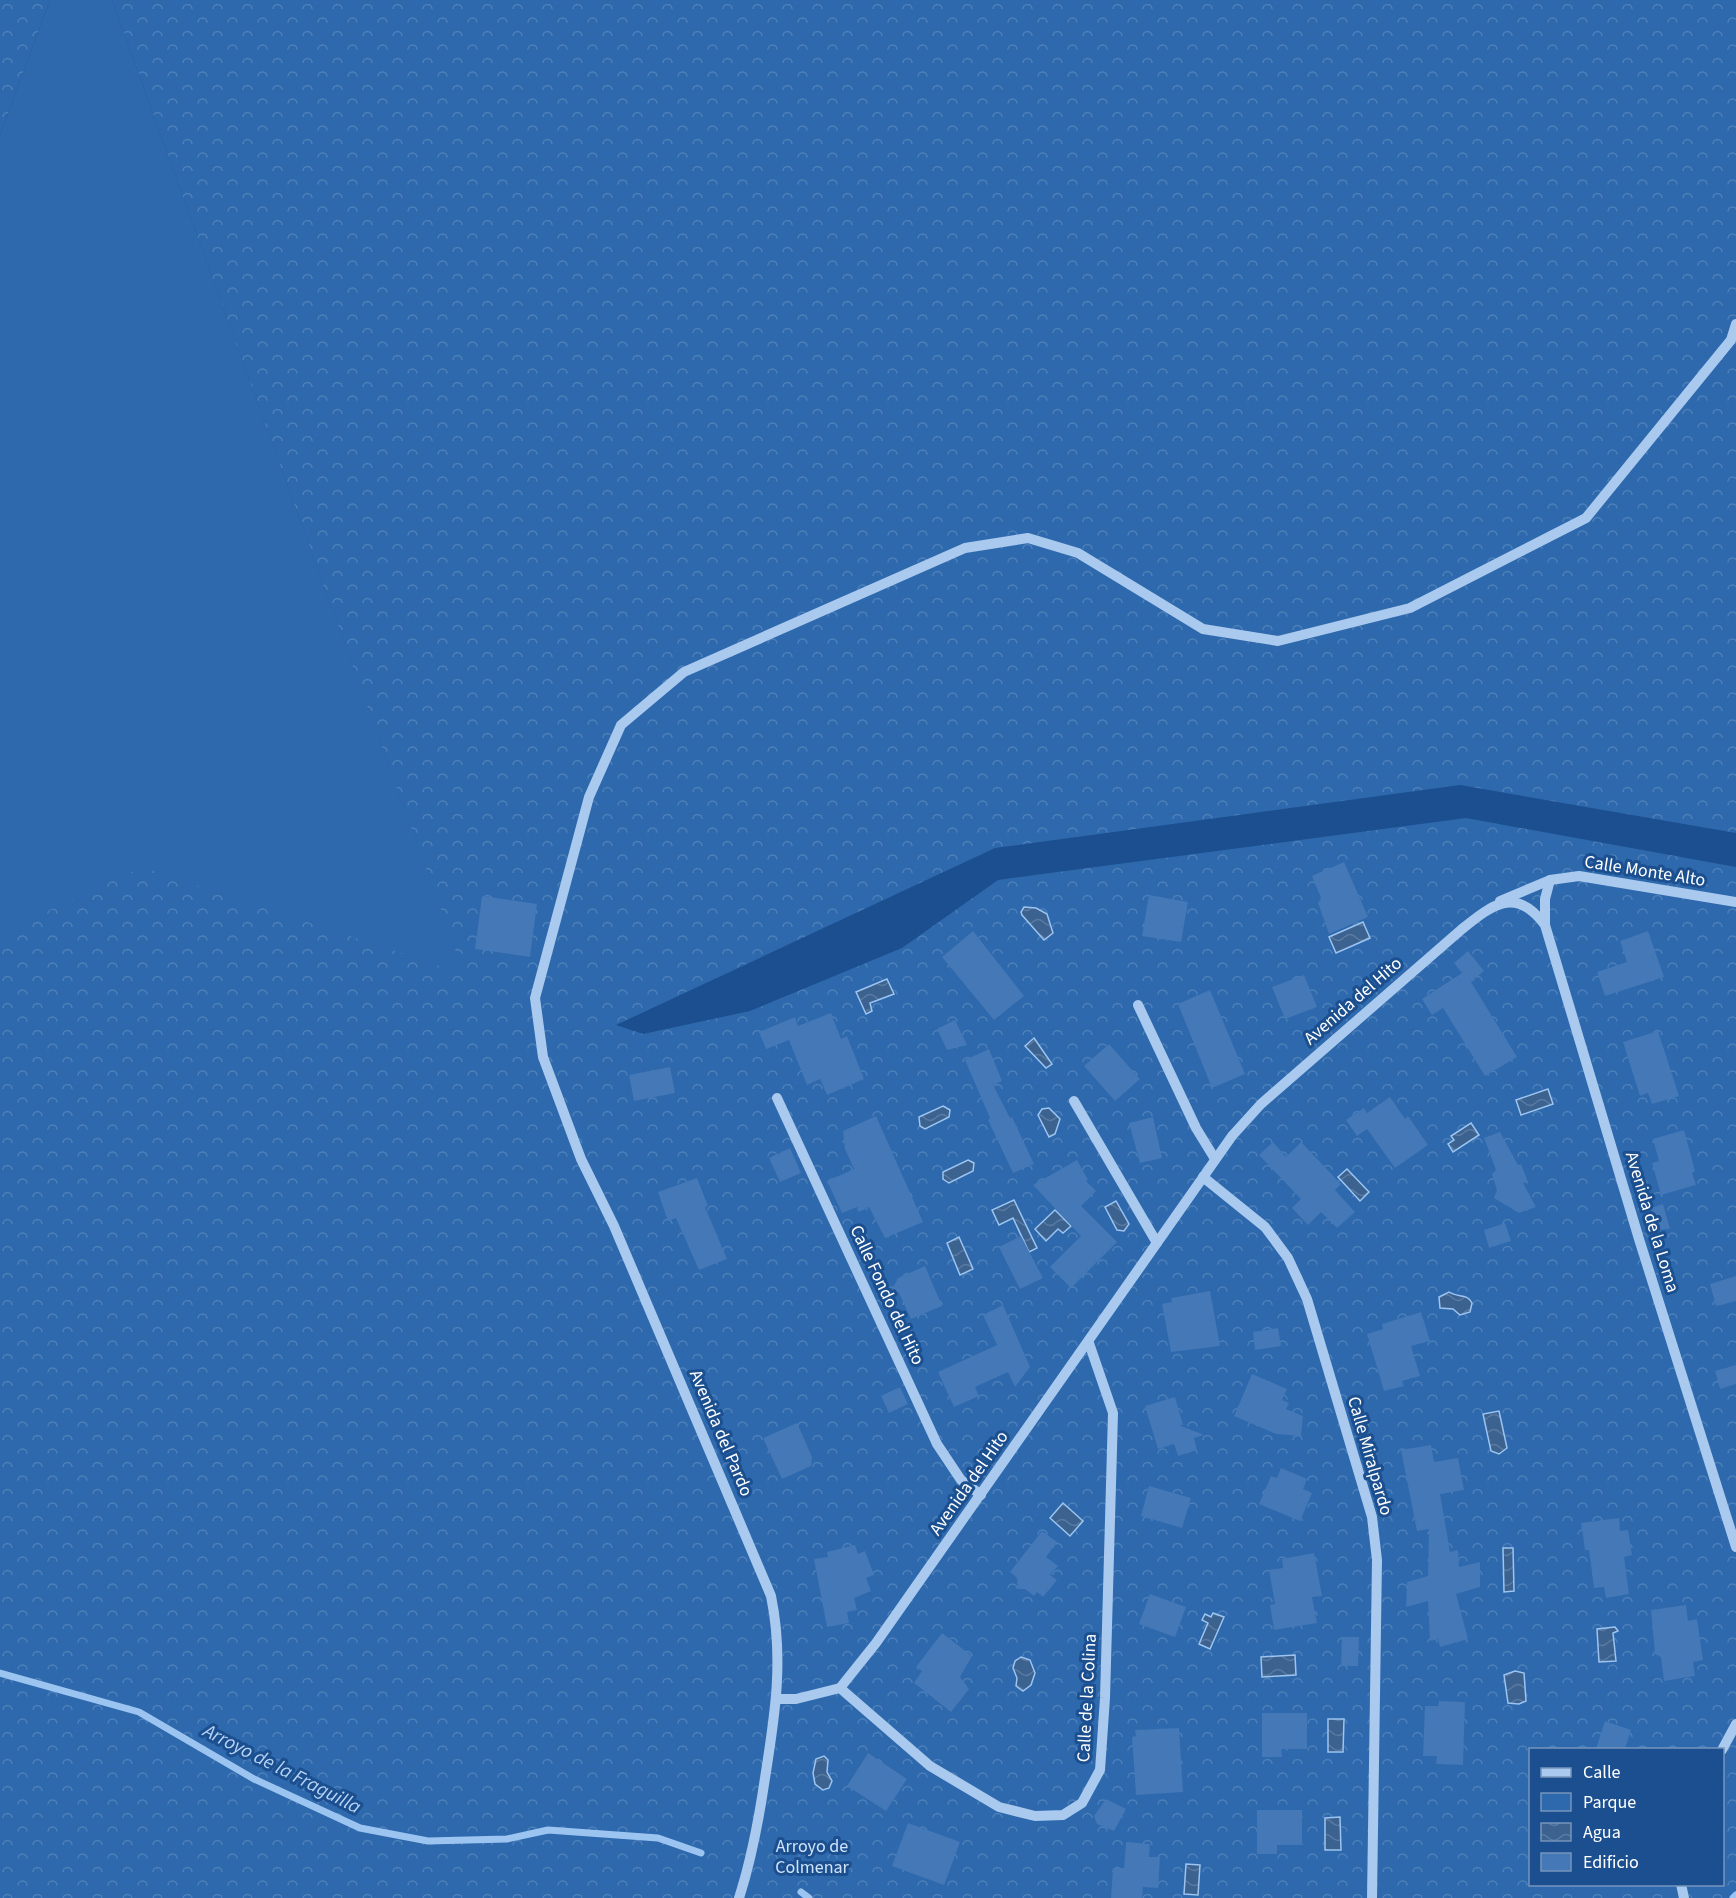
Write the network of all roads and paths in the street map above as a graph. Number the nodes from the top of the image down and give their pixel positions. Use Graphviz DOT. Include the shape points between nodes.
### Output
graph roads {
  1 [pos="1736,324"];
  2 [pos="1550,880"];
  3 [pos="1736,902"];
  4 [pos="1488,908"];
  5 [pos="1545,925"];
  6 [pos="1138,1005"];
  7 [pos="777,1098"];
  8 [pos="1074,1101"];
  9 [pos="1215,1159"];
  10 [pos="1203,1177"];
  11 [pos="1157,1243"];
  12 [pos="1089,1343"];
  13 [pos="981,1495"];
  14 [pos="1736,1547"];
  15 [pos="840,1688"];
  16 [pos="778,1699"];
  17 [pos="1736,1724"];
  18 [pos="1723,1748"];
  19 [pos="739,1898"];
  20 [pos="1372,1898"];
  1 -- 16 [label="street, Avenida del Pardo" via="1731,340 1586,518 1410,608 1278,641 1203,629 1078,553 1028,538 965,548 684,672 621,725 589,797 535,998 543,1057 581,1160 614,1226 771,1596 777,1627"];
  2 -- 3 [label="street, Calle Monte Alto" via="1579,876"];
  2 -- 4 [label="street, Calle Monte Alto"];
  2 -- 5 [label="street"];
  4 -- 5 [label="street, Avenida de la Loma" via="1511,902 1532,908"];
  4 -- 9 [label="street, Avenida del Hito" via="1261,1104"];
  5 -- 14 [label="street, Avenida de la Loma"];
  6 -- 9 [label="street"];
  7 -- 13 [label="street, Calle Fondo del Hito" via="937,1444 961,1480"];
  8 -- 11 [label="street"];
  9 -- 10 [label="street, Avenida del Hito"];
  10 -- 11 [label="street, Avenida del Hito"];
  10 -- 20 [label="street, Calle Miralpardo" via="1265,1227 1288,1258 1307,1299 1372,1517 1377,1560"];
  11 -- 12 [label="street, Avenida del Hito"];
  12 -- 13 [label="street, Avenida del Hito"];
  12 -- 15 [label="street, Calle de la Colina" via="1113,1413 1106,1698 1100,1770 1082,1803 1063,1815 1035,1816 999,1807 930,1766"];
  13 -- 15 [label="street, Avenida del Hito"];
  15 -- 16 [label="street" via="796,1699"];
  16 -- 19 [label="street, Avenida del Pardo" via="753,1856"];
  17 -- 18 [label="street"];
}
